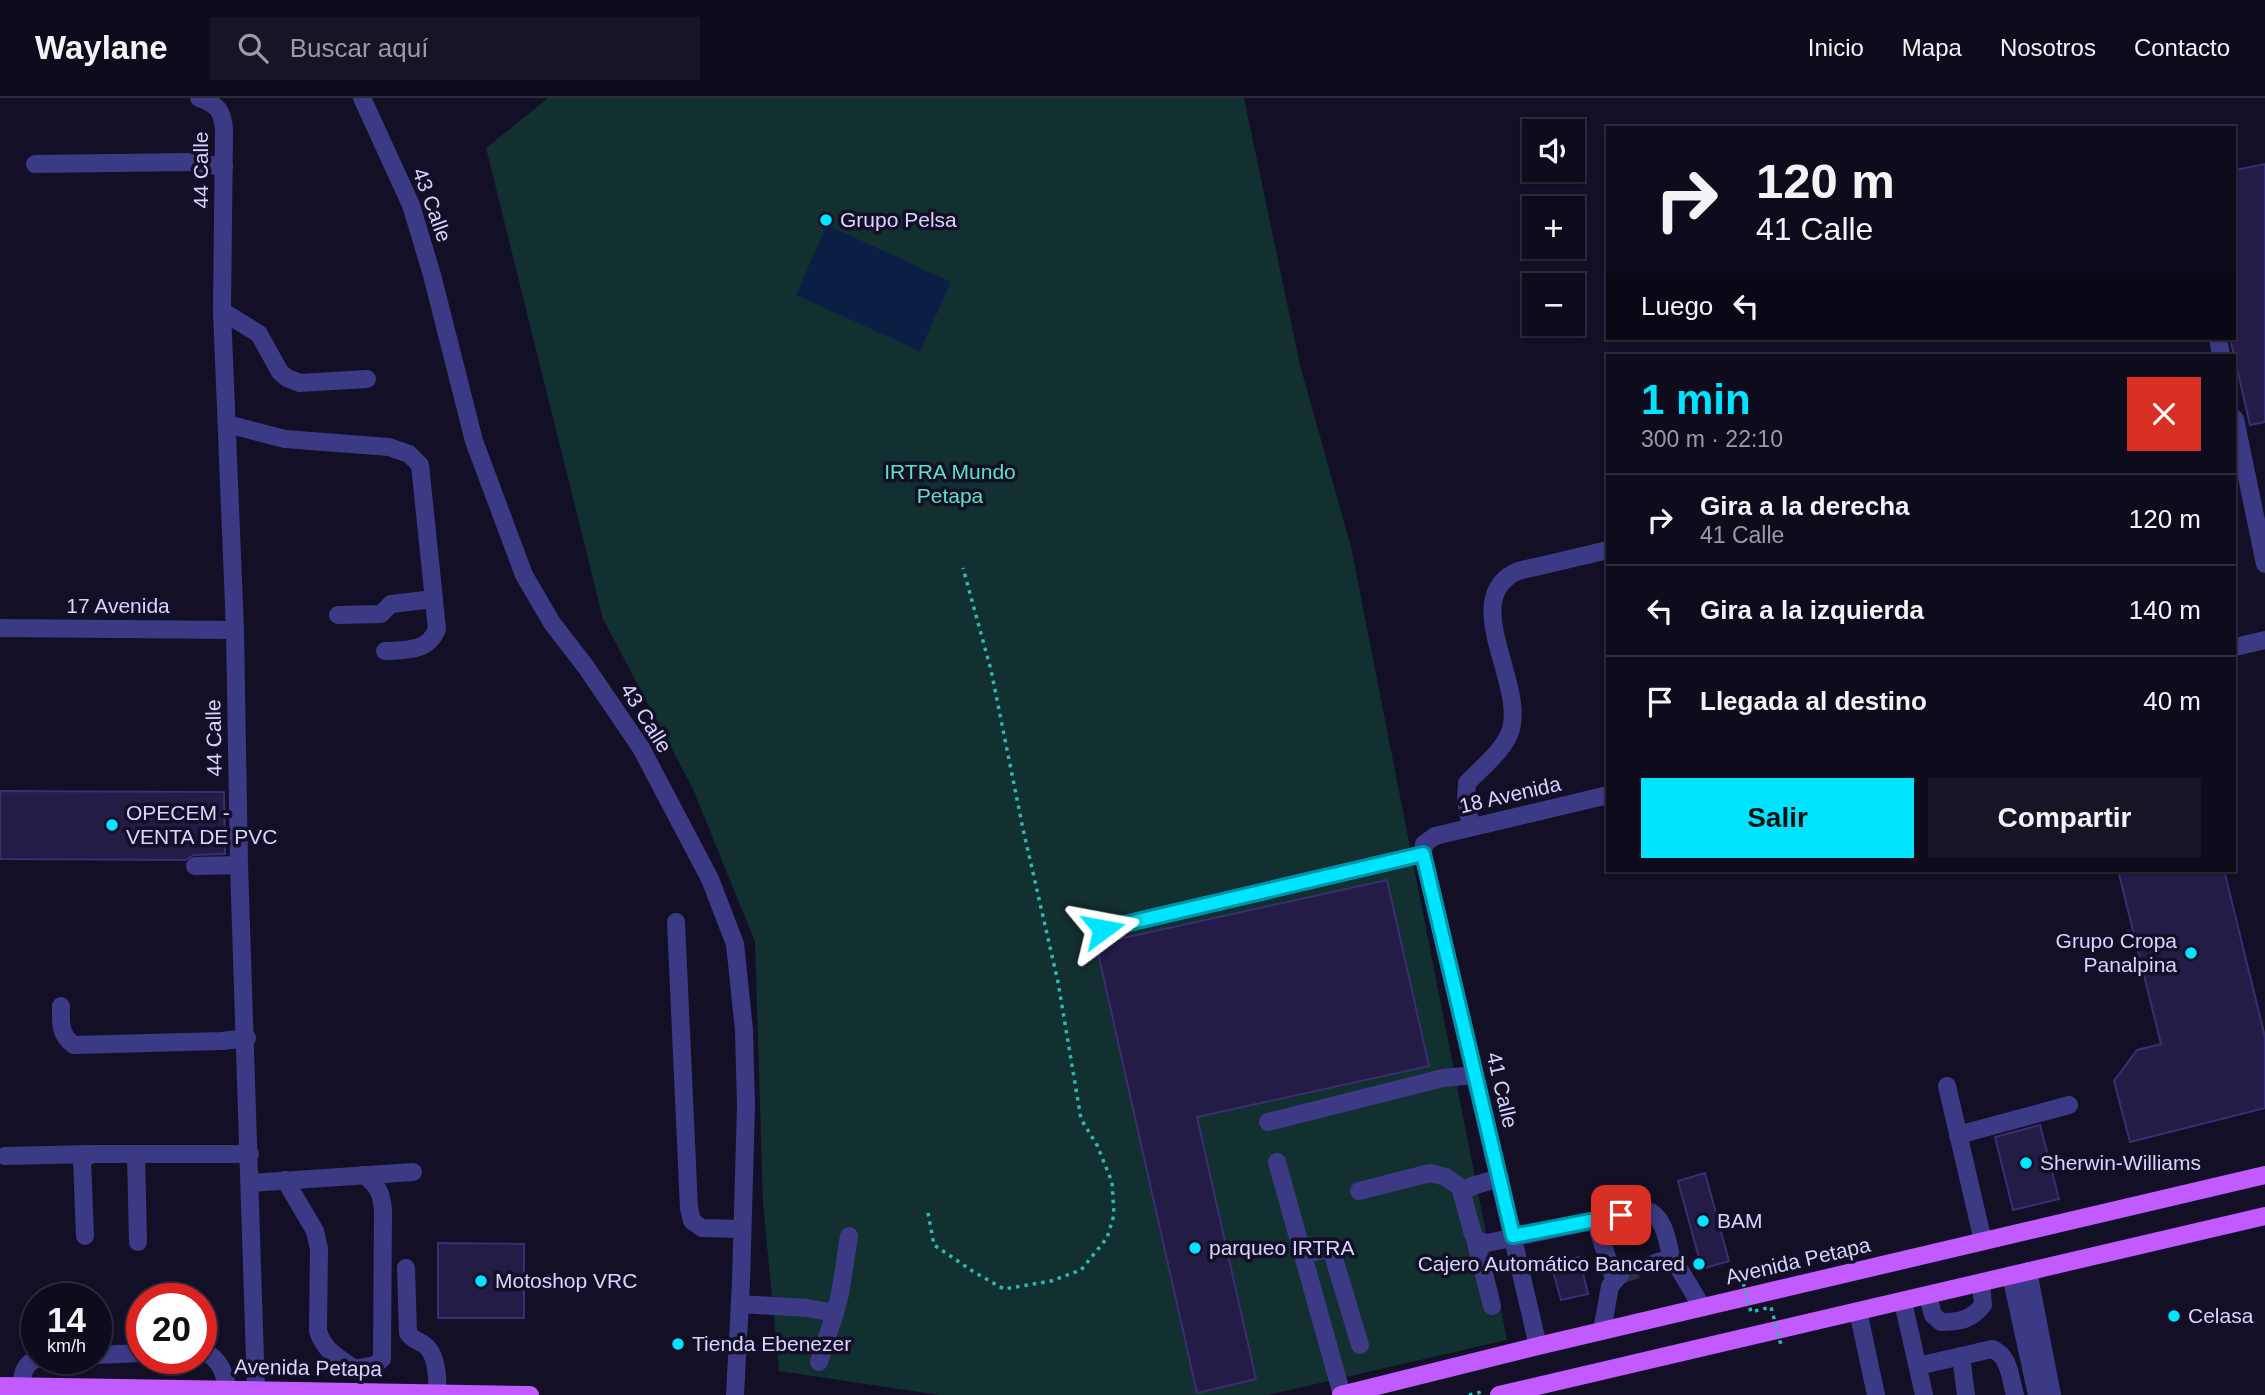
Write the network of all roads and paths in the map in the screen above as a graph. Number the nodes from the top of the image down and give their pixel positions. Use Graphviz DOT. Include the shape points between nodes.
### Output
graph roads {
  1 [pos="199,98"];
  2 [pos="362,98"];
  3 [pos="36,164"];
  4 [pos="223,167"];
  5 [pos="222,311"];
  6 [pos="367,379"];
  7 [pos="227,424"];
  8 [pos="2236,424"];
  9 [pos="1606,550"];
  10 [pos="2265,564"];
  11 [pos="962,568"];
  12 [pos="434,599"];
  13 [pos="338,615"];
  14 [pos="0,628"];
  15 [pos="235,630"];
  16 [pos="2265,640"];
  17 [pos="2236,647"];
  18 [pos="385,651"];
  19 [pos="1606,795"];
  20 [pos="1471,827"];
  21 [pos="1424,849"];
  22 [pos="239,865"];
  23 [pos="195,866"];
  24 [pos="676,922"];
  25 [pos="1103,929"];
  26 [pos="61,1006"];
  27 [pos="247,1038"];
  28 [pos="1475,1075"];
  29 [pos="1947,1086"];
  30 [pos="2069,1105"];
  31 [pos="1268,1122"];
  32 [pos="1958,1135"];
  33 [pos="91,1154"];
  34 [pos="136,1154"];
  35 [pos="250,1154"];
  36 [pos="5,1156"];
  37 [pos="1277,1162"];
  38 [pos="412,1172"];
  39 [pos="2265,1174"];
  40 [pos="364,1175"];
  41 [pos="1500,1178"];
  42 [pos="285,1180"];
  43 [pos="251,1183"];
  44 [pos="1359,1191"];
  45 [pos="1465,1191"];
  46 [pos="928,1213"];
  47 [pos="2265,1216"];
  48 [pos="1595,1220"];
  49 [pos="741,1229"];
  50 [pos="85,1236"];
  51 [pos="849,1236"];
  52 [pos="1513,1236"];
  53 [pos="1475,1239"];
  54 [pos="1983,1241"];
  55 [pos="138,1242"];
  56 [pos="1303,1255"];
  57 [pos="406,1268"];
  58 [pos="1752,1272"];
  59 [pos="2020,1273"];
  60 [pos="1981,1284"];
  61 [pos="1928,1296"];
  62 [pos="1903,1302"];
  63 [pos="740,1304"];
  64 [pos="1492,1306"];
  65 [pos="1702,1307"];
  66 [pos="1858,1311"];
  67 [pos="835,1313"];
  68 [pos="1602,1331"];
  69 [pos="1360,1345"];
  70 [pos="1781,1345"];
  71 [pos="1538,1346"];
  72 [pos="1961,1356"];
  73 [pos="217,1361"];
  74 [pos="819,1362"];
  75 [pos="1918,1366"];
  76 [pos="23,1374"];
  77 [pos="0,1386"];
  78 [pos="21,1386"];
  79 [pos="257,1390"];
  80 [pos="233,1391"];
  81 [pos="437,1393"];
  82 [pos="530,1395"];
  83 [pos="735,1395"];
  84 [pos="1342,1395"];
  85 [pos="1499,1395"];
  86 [pos="1876,1395"];
  87 [pos="1924,1395"];
  88 [pos="1966,1395"];
  89 [pos="2015,1395"];
  90 [pos="2037,1395"];
  91 [pos="2052,1395"];
  1 -- 4 [label="street, 44 Calle" via="214,103 223,115"];
  2 -- 49 [label="street, 43 Calle" via="411,205 474,441 524,575 640,748 709,879 735,944 744,1030"];
  3 -- 4 [label="street" via="189,162"];
  4 -- 5 [label="street, 44 Calle"];
  5 -- 6 [label="street" via="259,334 287,378 300,383"];
  5 -- 7 [label="street, 44 Calle"];
  7 -- 12 [label="street" via="285,439 389,447 409,454 421,465"];
  7 -- 15 [label="street, 44 Calle"];
  8 -- 10 [label="street"];
  9 -- 20 [label="street" via="1515,572 1497,586 1492,619 1511,696 1511,729 1467,783"];
  11 -- 46 [label="path" via="991,670 1058,982 1081,1119 1112,1182 1114,1216 1107,1238 1081,1270 1051,1282 1003,1289 934,1245"];
  12 -- 13 [label="street" via="391,604 381,614"];
  12 -- 18 [label="street" via="437,629 433,639 418,649"];
  14 -- 15 [label="street, 17 Avenida"];
  15 -- 22 [label="street, 44 Calle"];
  16 -- 17 [label="street"];
  19 -- 20 [label="street, 18 Avenida"];
  20 -- 21 [label="street, 18 Avenida" via="1435,836"];
  21 -- 25 [label="street, 18 Avenida"];
  21 -- 28 [label="street, 41 Calle"];
  22 -- 23 [label="street"];
  22 -- 27 [label="street, 44 Calle"];
  24 -- 49 [label="street" via="689,1208 692,1220 702,1228"];
  26 -- 27 [label="street" via="61,1030 74,1045"];
  27 -- 35 [label="street, 44 Calle"];
  28 -- 31 [label="street" via="1443,1078"];
  28 -- 41 [label="street, 41 Calle"];
  29 -- 32 [label="street"];
  30 -- 32 [label="street"];
  32 -- 54 [label="street"];
  33 -- 34 [label="street"];
  33 -- 36 [label="street"];
  33 -- 50 [label="street" via="82,1160"];
  34 -- 35 [label="street"];
  34 -- 55 [label="street"];
  35 -- 43 [label="street, 44 Calle"];
  37 -- 56 [label="street"];
  38 -- 40 [label="street"];
  39 -- 54 [label="main road, Avenida Petapa"];
  40 -- 42 [label="street"];
  40 -- 42 [label="street" via="375,1183 383,1203 382,1359 355,1369 321,1342 315,1231"];
  41 -- 45 [label="street"];
  41 -- 52 [label="street, 41 Calle"];
  42 -- 43 [label="street"];
  43 -- 79 [label="street, 44 Calle"];
  44 -- 45 [label="street" via="1430,1173 1446,1177"];
  45 -- 53 [label="street" via="1463,1201"];
  47 -- 59 [label="main road"];
  48 -- 52 [label="street"];
  48 -- 65 [label="street" via="1646,1210 1654,1213 1661,1219 1665,1261"];
  48 -- 68 [label="street" via="1617,1277 1605,1302"];
  49 -- 63 [label="street, 43 Calle"];
  51 -- 67 [label="street"];
  52 -- 53 [label="street" via="1487,1243"];
  52 -- 71 [label="street, 41 Calle"];
  53 -- 64 [label="street"];
  54 -- 65 [label="main road, Avenida Petapa"];
  56 -- 69 [label="street" via="1326,1250 1334,1255"];
  56 -- 84 [label="street"];
  57 -- 81 [label="street" via="408,1333 431,1352"];
  58 -- 70 [label="path, bridge" via="1741,1275 1751,1312 1771,1307"];
  59 -- 60 [label="main road"];
  59 -- 90 [label="street"];
  59 -- 91 [label="street"];
  60 -- 61 [label="main road"];
  60 -- 61 [label="street" via="1983,1305 1974,1317 1958,1322 1941,1322 1933,1315"];
  61 -- 62 [label="main road"];
  62 -- 66 [label="main road"];
  62 -- 75 [label="street"];
  63 -- 67 [label="street"];
  63 -- 83 [label="street, 43 Calle"];
  65 -- 68 [label="main road, Avenida Petapa"];
  66 -- 85 [label="main road"];
  66 -- 86 [label="street"];
  67 -- 74 [label="street"];
  68 -- 71 [label="main road, Avenida Petapa"];
  71 -- 84 [label="main road, Avenida Petapa"];
  72 -- 75 [label="street"];
  72 -- 88 [label="street"];
  72 -- 89 [label="street" via="1999,1351 2006,1359"];
  73 -- 80 [label="street"];
  75 -- 87 [label="street"];
  76 -- 78 [label="street"];
  77 -- 78 [label="main road, Avenida Petapa"];
  78 -- 80 [label="main road, Avenida Petapa"];
  79 -- 80 [label="main road, Avenida Petapa"];
  79 -- 81 [label="main road, Avenida Petapa"];
  81 -- 82 [label="main road, Avenida Petapa"];
}
